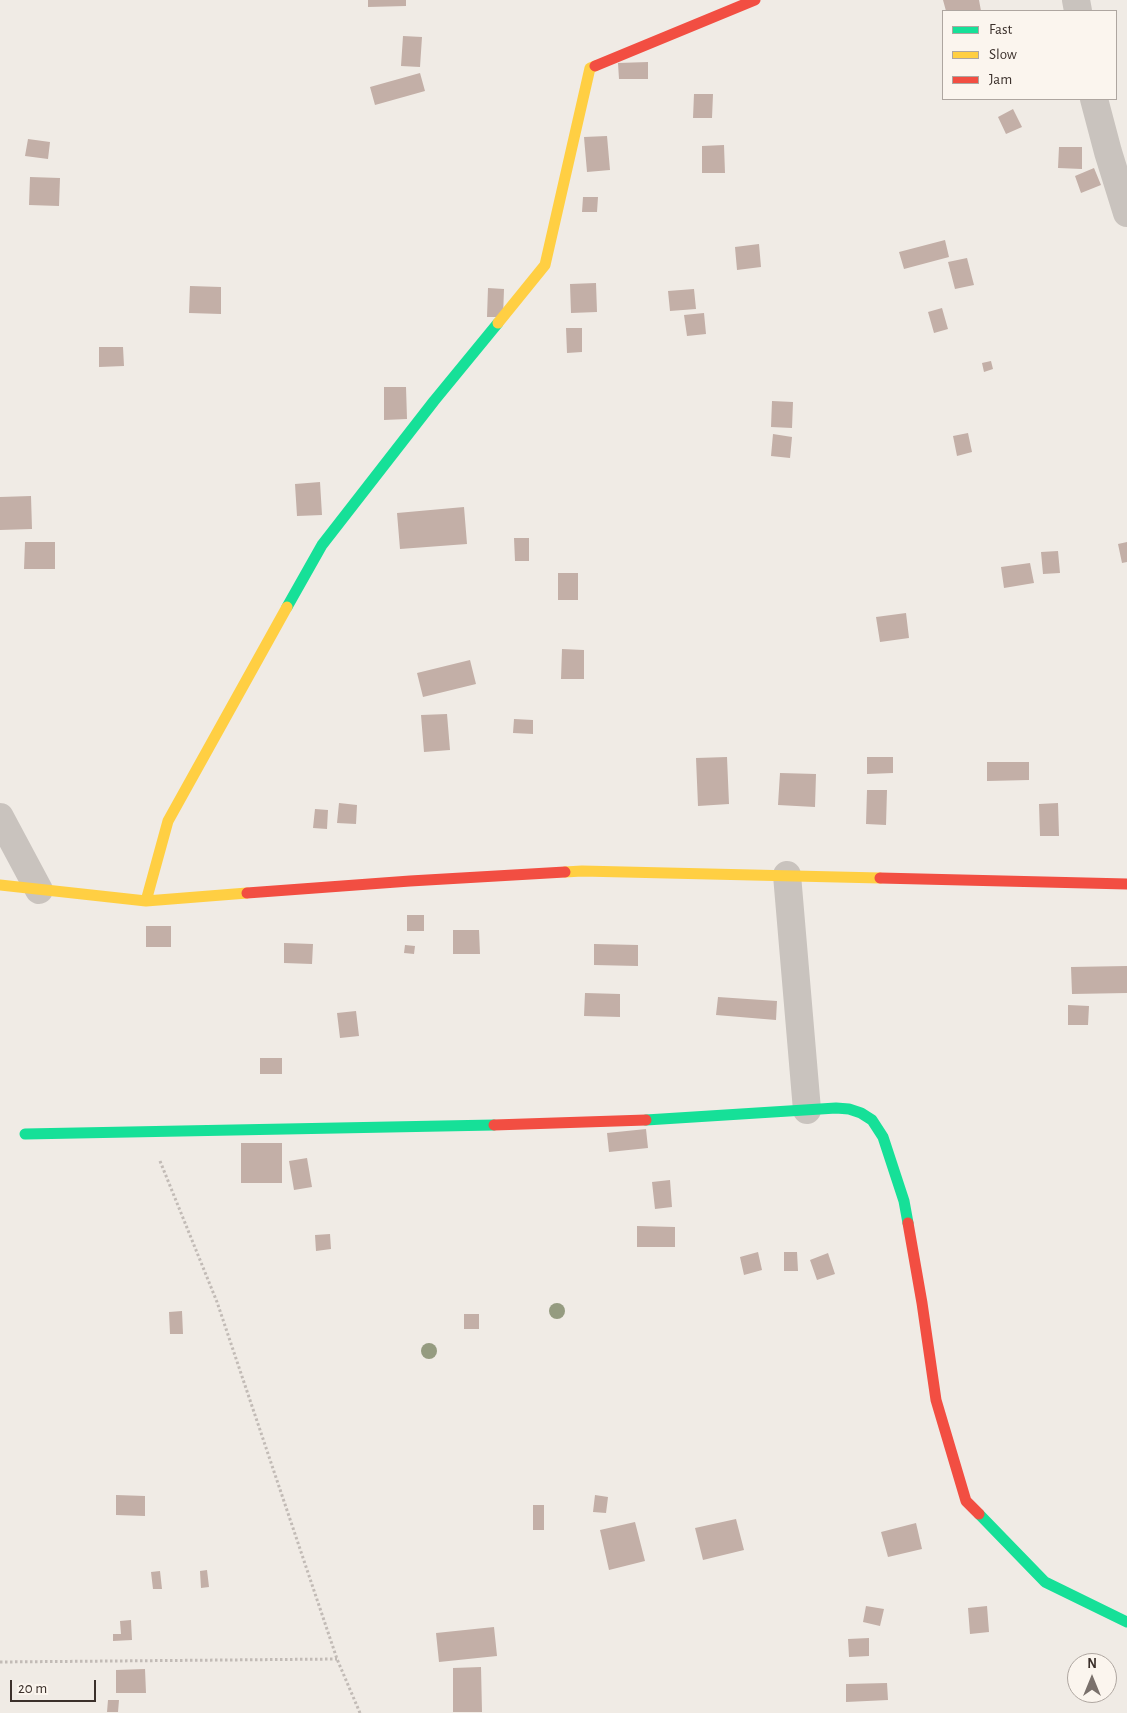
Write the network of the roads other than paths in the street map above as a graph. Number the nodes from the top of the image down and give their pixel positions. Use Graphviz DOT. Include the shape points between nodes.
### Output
graph roads {
  1 [pos="755,0"];
  2 [pos="1094,100"];
  3 [pos="1117,153"];
  4 [pos="1127,212"];
  5 [pos="0,817"];
  6 [pos="787,875"];
  7 [pos="1127,884"];
  8 [pos="0,886"];
  9 [pos="39,890"];
  10 [pos="146,901"];
  11 [pos="807,1110"];
  12 [pos="25,1134"];
  13 [pos="1127,1622"];
  1 -- 10 [label="street" via="590,68 545,265 322,544 168,822"];
  2 -- 3 [label="street"];
  3 -- 4 [label="street"];
  5 -- 9 [label="street"];
  6 -- 7 [label="street"];
  6 -- 10 [label="street" via="582,871"];
  6 -- 11 [label="street"];
  8 -- 9 [label="street"];
  9 -- 10 [label="street"];
  11 -- 12 [label="street" via="660,1120 402,1128"];
  11 -- 13 [label="street" via="836,1108 861,1113 872,1120 883,1137 904,1201 936,1400 966,1501 1045,1582"];
}
